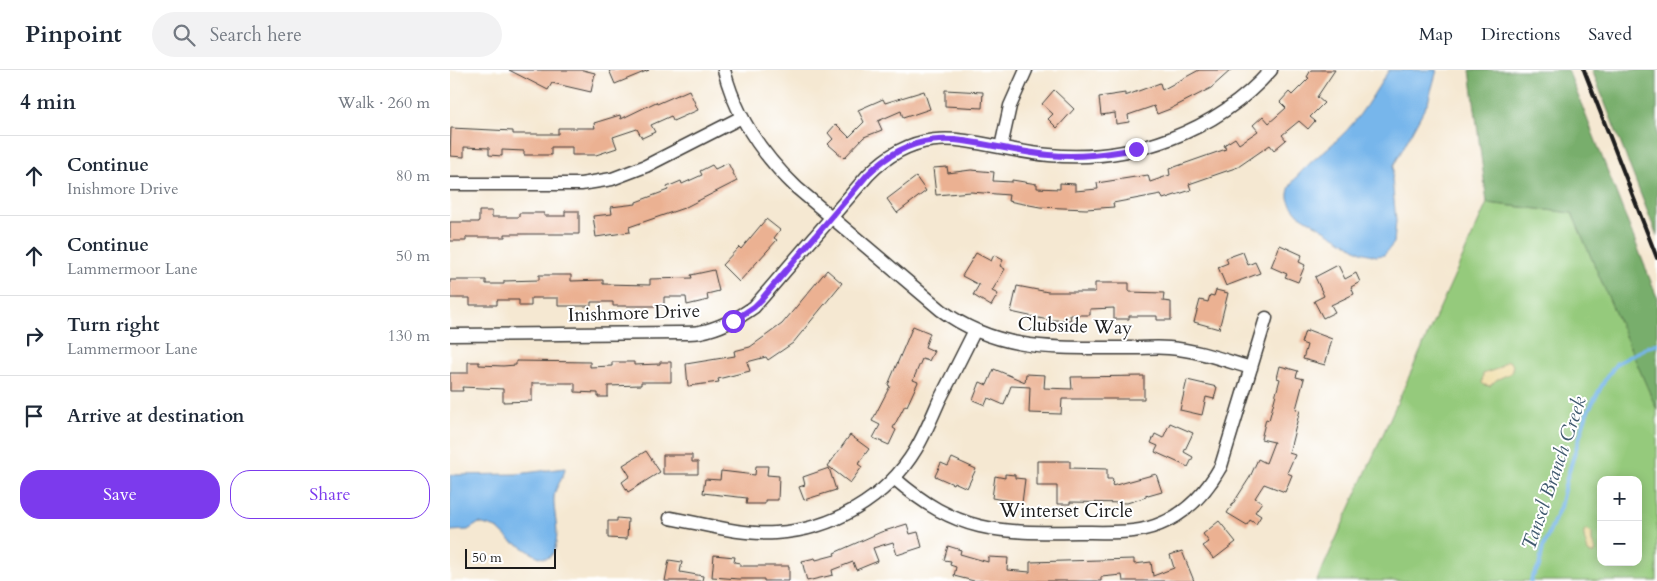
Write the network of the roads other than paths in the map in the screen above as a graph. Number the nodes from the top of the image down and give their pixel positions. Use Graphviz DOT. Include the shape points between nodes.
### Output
graph roads {
  1 [pos="724,70"];
  2 [pos="1026,70"];
  3 [pos="1271,70"];
  4 [pos="742,117"];
  5 [pos="1001,147"];
  6 [pos="450,184"];
  7 [pos="832,218"];
  8 [pos="1266,318"];
  9 [pos="975,330"];
  10 [pos="450,335"];
  11 [pos="1251,368"];
  12 [pos="894,478"];
  13 [pos="670,518"];
  1 -- 4 [label="street, Clubside Way"];
  2 -- 5 [label="street" via="1010,106"];
  3 -- 5 [label="street, Inishmore Drive" via="1215,116 1182,134 1150,146 1085,156 1046,155"];
  4 -- 6 [label="street" via="646,166 612,179 580,184"];
  4 -- 7 [label="street, Clubside Way" via="767,156"];
  5 -- 7 [label="street, Inishmore Drive" via="941,139 903,149 871,171"];
  7 -- 9 [label="street, Clubside Way" via="941,310"];
  7 -- 10 [label="street, Inishmore Drive" via="761,300 745,314 719,327 683,334"];
  8 -- 11 [label="street, Winterset Circle"];
  9 -- 11 [label="street, Clubside Way" via="1007,342 1038,347 1169,348"];
  9 -- 12 [label="street" via="916,449"];
  11 -- 12 [label="street, Winterset Circle" via="1226,452 1212,481 1195,502 1174,518 1144,529 1118,532 996,531 965,523 935,509"];
  12 -- 13 [label="street" via="855,510 823,524 795,531 752,533"];
}
